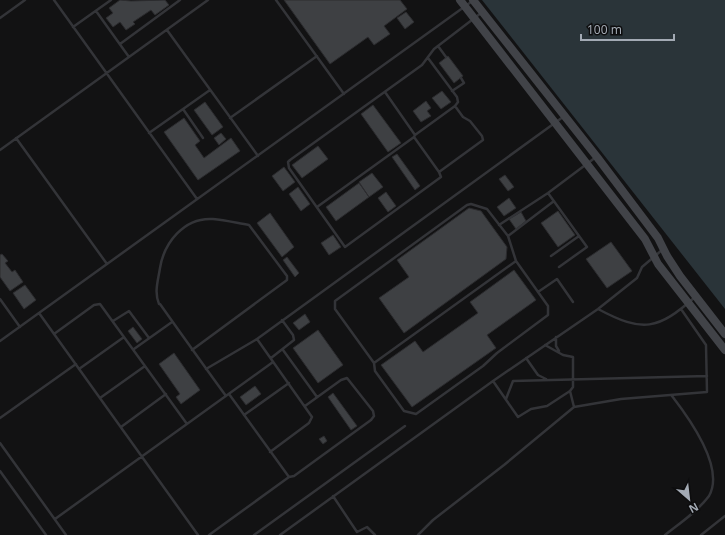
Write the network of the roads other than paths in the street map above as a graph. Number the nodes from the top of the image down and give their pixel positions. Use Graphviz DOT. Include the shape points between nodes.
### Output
graph roads {
  1 [pos="25,0"];
  2 [pos="54,0"];
  3 [pos="111,0"];
  4 [pos="180,0"];
  5 [pos="208,0"];
  6 [pos="276,0"];
  7 [pos="473,0"];
  8 [pos="462,3"];
  9 [pos="96,11"];
  10 [pos="483,12"];
  11 [pos="0,18"];
  12 [pos="474,18"];
  13 [pos="73,27"];
  14 [pos="167,30"];
  15 [pos="120,44"];
  16 [pos="438,46"];
  17 [pos="317,56"];
  18 [pos="129,57"];
  19 [pos="446,57"];
  20 [pos="428,58"];
  21 [pos="106,73"];
  22 [pos="461,78"];
  23 [pos="210,90"];
  24 [pos="385,92"];
  25 [pos="452,92"];
  26 [pos="344,94"];
  27 [pos="455,106"];
  28 [pos="183,109"];
  29 [pos="564,115"];
  30 [pos="230,118"];
  31 [pos="555,123"];
  32 [pos="150,134"];
  33 [pos="415,136"];
  34 [pos="16,138"];
  35 [pos="203,138"];
  36 [pos="0,150"];
  37 [pos="258,156"];
  38 [pos="596,156"];
  39 [pos="586,164"];
  40 [pos="440,172"];
  41 [pos="548,193"];
  42 [pos="197,199"];
  43 [pos="554,202"];
  44 [pos="317,207"];
  45 [pos="499,225"];
  46 [pos="508,236"];
  47 [pos="579,236"];
  48 [pos="664,248"];
  49 [pos="551,256"];
  50 [pos="654,257"];
  51 [pos="516,261"];
  52 [pos="107,264"];
  53 [pos="559,267"];
  54 [pos="538,292"];
  55 [pos="695,296"];
  56 [pos="0,299"];
  57 [pos="573,302"];
  58 [pos="688,303"];
  59 [pos="598,309"];
  60 [pos="681,309"];
  61 [pos="39,313"];
  62 [pos="282,320"];
  63 [pos="113,321"];
  64 [pos="172,322"];
  65 [pos="20,327"];
  66 [pos="54,334"];
  67 [pos="725,334"];
  68 [pos="124,337"];
  69 [pos="556,337"];
  70 [pos="149,338"];
  71 [pos="257,339"];
  72 [pos="0,341"];
  73 [pos="545,345"];
  74 [pos="133,350"];
  75 [pos="192,350"];
  76 [pos="283,350"];
  77 [pos="725,350"];
  78 [pos="559,351"];
  79 [pos="271,358"];
  80 [pos="526,358"];
  81 [pos="273,362"];
  82 [pos="374,363"];
  83 [pos="76,364"];
  84 [pos="145,366"];
  85 [pos="79,369"];
  86 [pos="206,369"];
  87 [pos="707,376"];
  88 [pos="548,379"];
  89 [pos="573,379"];
  90 [pos="493,381"];
  91 [pos="289,383"];
  92 [pos="570,391"];
  93 [pos="166,394"];
  94 [pos="229,394"];
  95 [pos="226,396"];
  96 [pos="672,396"];
  97 [pos="317,397"];
  98 [pos="100,398"];
  99 [pos="506,399"];
  100 [pos="305,406"];
  101 [pos="574,407"];
  102 [pos="244,415"];
  103 [pos="0,418"];
  104 [pos="187,424"];
  105 [pos="405,426"];
  106 [pos="120,427"];
  107 [pos="0,443"];
  108 [pos="270,452"];
  109 [pos="142,457"];
  110 [pos="0,471"];
  111 [pos="289,477"];
  112 [pos="333,496"];
  113 [pos="725,516"];
  114 [pos="55,519"];
  115 [pos="46,535"];
  116 [pos="66,535"];
  117 [pos="198,535"];
  118 [pos="209,535"];
  119 [pos="254,535"];
  120 [pos="280,535"];
  121 [pos="375,535"];
  122 [pos="418,535"];
  123 [pos="665,535"];
  124 [pos="701,535"];
  1 -- 11 [label="lane"];
  2 -- 13 [label="lane"];
  3 -- 9 [label="lane"];
  4 -- 15 [label="lane"];
  5 -- 14 [label="lane"];
  6 -- 17 [label="lane"];
  7 -- 8 [label="lane"];
  7 -- 10 [label="street"];
  8 -- 12 [label="street"];
  8 -- 26 [label="lane"];
  9 -- 13 [label="lane"];
  9 -- 15 [label="lane"];
  10 -- 12 [label="lane"];
  10 -- 29 [label="street"];
  12 -- 16 [label="lane"];
  12 -- 31 [label="street"];
  13 -- 21 [label="lane"];
  14 -- 18 [label="lane"];
  14 -- 23 [label="lane"];
  15 -- 18 [label="lane"];
  16 -- 19 [label="lane"];
  16 -- 20 [label="lane"];
  17 -- 26 [label="lane"];
  17 -- 30 [label="lane"];
  18 -- 21 [label="lane"];
  20 -- 24 [label="lane"];
  20 -- 25 [label="lane"];
  21 -- 32 [label="lane"];
  21 -- 34 [label="lane"];
  22 -- 25 [label="lane" via="464,83"];
  23 -- 28 [label="lane"];
  23 -- 30 [label="lane"];
  24 -- 33 [label="lane"];
  24 -- 44 [label="lane" via="288,162 288,167"];
  25 -- 27 [label="lane" via="457,100"];
  26 -- 37 [label="lane"];
  27 -- 33 [label="lane"];
  27 -- 40 [label="lane" via="463,117 470,120 482,136 482,140"];
  28 -- 32 [label="lane"];
  28 -- 35 [label="lane"];
  29 -- 31 [label="lane"];
  29 -- 38 [label="street"];
  30 -- 37 [label="lane"];
  31 -- 39 [label="street"];
  31 -- 62 [label="lane"];
  32 -- 42 [label="lane"];
  33 -- 40 [label="lane"];
  33 -- 44 [label="lane"];
  34 -- 36 [label="lane"];
  34 -- 52 [label="lane"];
  37 -- 42 [label="lane"];
  38 -- 39 [label="lane"];
  38 -- 48 [label="street"];
  39 -- 41 [label="lane"];
  39 -- 50 [label="street" via="651,247"];
  40 -- 44 [label="lane" via="438,180 345,247"];
  41 -- 43 [label="lane"];
  41 -- 45 [label="lane"];
  42 -- 52 [label="lane"];
  43 -- 46 [label="lane"];
  43 -- 47 [label="lane"];
  45 -- 46 [label="lane"];
  45 -- 82 [label="lane" via="487,209 468,204 336,299 335,309"];
  46 -- 51 [label="lane"];
  47 -- 49 [label="lane"];
  47 -- 53 [label="lane" via="587,247"];
  48 -- 50 [label="lane"];
  48 -- 55 [label="street"];
  50 -- 58 [label="street"];
  50 -- 59 [label="lane" via="642,267 637,278"];
  51 -- 54 [label="lane"];
  51 -- 82 [label="lane"];
  52 -- 61 [label="lane"];
  54 -- 57 [label="lane" via="557,279"];
  54 -- 82 [label="lane" via="548,308 547,317 417,414 404,411 375,371"];
  55 -- 58 [label="lane"];
  55 -- 67 [label="street"];
  56 -- 65 [label="lane"];
  58 -- 60 [label="lane"];
  58 -- 77 [label="street"];
  59 -- 60 [label="lane" via="632,324 655,324"];
  59 -- 69 [label="lane"];
  60 -- 87 [label="lane" via="706,345"];
  61 -- 65 [label="lane"];
  61 -- 66 [label="lane"];
  62 -- 71 [label="lane"];
  62 -- 76 [label="lane" via="294,338"];
  63 -- 66 [label="lane" via="102,306 96,304"];
  63 -- 68 [label="lane"];
  63 -- 70 [label="lane" via="129,311"];
  64 -- 70 [label="lane"];
  64 -- 75 [label="lane"];
  64 -- 75 [label="lane" via="159,304 156,294 162,255 174,236 190,224 211,219 250,226 287,276 287,280"];
  65 -- 72 [label="lane"];
  66 -- 83 [label="lane"];
  68 -- 74 [label="lane"];
  68 -- 85 [label="lane"];
  69 -- 73 [label="lane"];
  69 -- 78 [label="lane"];
  70 -- 74 [label="lane"];
  71 -- 79 [label="lane"];
  71 -- 86 [label="lane"];
  73 -- 78 [label="lane"];
  73 -- 80 [label="lane"];
  74 -- 84 [label="lane"];
  75 -- 86 [label="lane"];
  76 -- 79 [label="lane"];
  76 -- 97 [label="lane"];
  78 -- 89 [label="lane" via="563,355 573,357"];
  79 -- 81 [label="lane"];
  80 -- 88 [label="lane" via="538,375"];
  80 -- 90 [label="lane"];
  81 -- 91 [label="lane"];
  81 -- 94 [label="lane"];
  83 -- 85 [label="lane"];
  83 -- 103 [label="lane"];
  84 -- 93 [label="lane"];
  84 -- 98 [label="lane"];
  85 -- 98 [label="lane"];
  86 -- 95 [label="lane"];
  87 -- 89 [label="lane"];
  87 -- 96 [label="lane" via="707,392"];
  88 -- 89 [label="lane"];
  88 -- 99 [label="lane" via="513,381"];
  89 -- 92 [label="lane"];
  90 -- 99 [label="lane"];
  90 -- 112 [label="lane"];
  91 -- 100 [label="lane"];
  91 -- 102 [label="lane"];
  92 -- 99 [label="lane" via="548,406 531,409 518,417"];
  92 -- 101 [label="lane"];
  93 -- 104 [label="lane"];
  93 -- 106 [label="lane"];
  94 -- 95 [label="lane"];
  94 -- 102 [label="lane"];
  95 -- 104 [label="lane"];
  96 -- 101 [label="lane" via="621,399"];
  96 -- 123 [label="lane" via="710,456 716,479 710,496"];
  97 -- 100 [label="lane"];
  97 -- 111 [label="lane" via="342,379 348,378 373,411 374,417 294,476"];
  98 -- 106 [label="lane"];
  100 -- 108 [label="lane" via="311,416 310,422"];
  101 -- 122 [label="lane" via="433,520"];
  102 -- 108 [label="lane"];
  104 -- 109 [label="lane"];
  105 -- 119 [label="lane"];
  106 -- 109 [label="lane"];
  107 -- 114 [label="lane"];
  108 -- 111 [label="lane"];
  109 -- 114 [label="lane"];
  109 -- 117 [label="lane"];
  110 -- 115 [label="lane"];
  111 -- 118 [label="lane"];
  112 -- 120 [label="lane"];
  112 -- 121 [label="lane" via="357,532 367,527"];
  113 -- 124 [label="lane"];
  114 -- 116 [label="lane"];
}
